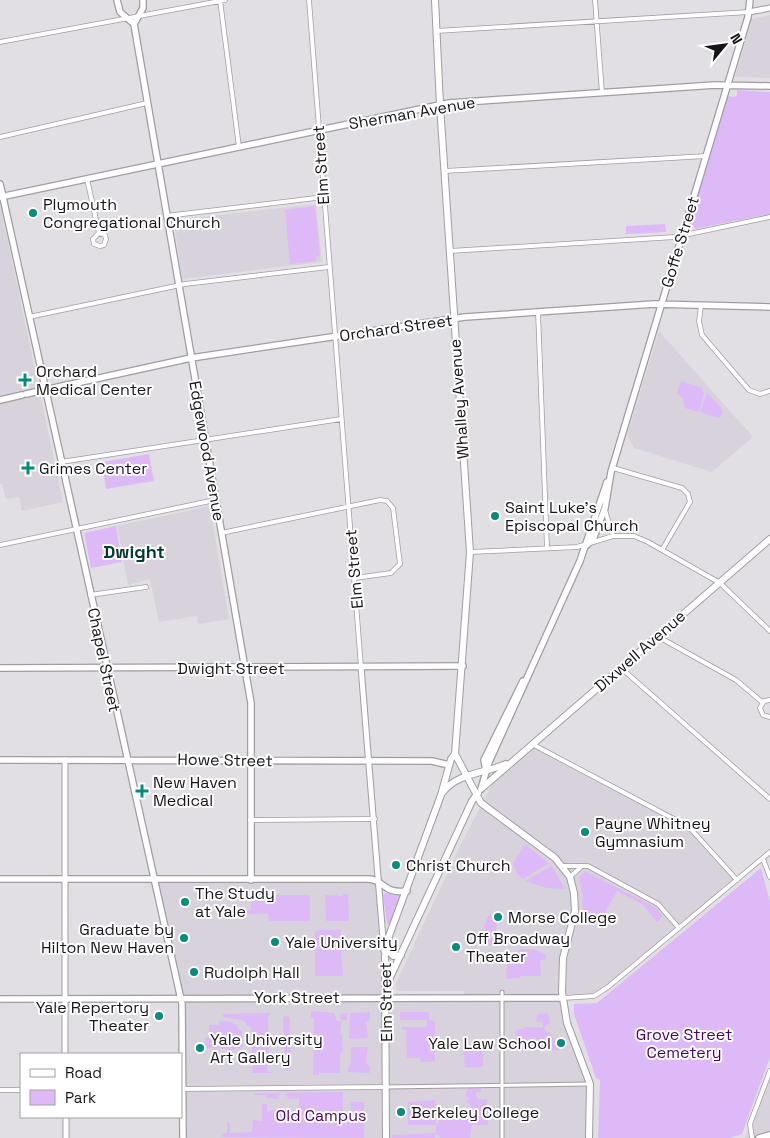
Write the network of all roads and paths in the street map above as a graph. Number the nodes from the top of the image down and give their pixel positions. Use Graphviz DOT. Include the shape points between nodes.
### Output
graph roads {
  1 [pos="117,0"];
  2 [pos="143,0"];
  3 [pos="222,0"];
  4 [pos="309,0"];
  5 [pos="435,0"];
  6 [pos="595,0"];
  7 [pos="750,0"];
  8 [pos="770,8"];
  9 [pos="749,12"];
  10 [pos="140,16"];
  11 [pos="127,19"];
  12 [pos="597,20"];
  13 [pos="134,24"];
  14 [pos="436,31"];
  15 [pos="0,42"];
  16 [pos="728,85"];
  17 [pos="770,86"];
  18 [pos="602,92"];
  19 [pos="147,103"];
  20 [pos="440,104"];
  21 [pos="319,130"];
  22 [pos="0,137"];
  23 [pos="239,147"];
  24 [pos="706,156"];
  25 [pos="158,164"];
  26 [pos="445,171"];
  27 [pos="88,179"];
  28 [pos="0,184"];
  29 [pos="1,197"];
  30 [pos="324,197"];
  31 [pos="166,216"];
  32 [pos="770,217"];
  33 [pos="99,233"];
  34 [pos="682,235"];
  35 [pos="450,251"];
  36 [pos="328,267"];
  37 [pos="178,285"];
  38 [pos="661,304"];
  39 [pos="701,306"];
  40 [pos="770,307"];
  41 [pos="538,312"];
  42 [pos="29,317"];
  43 [pos="454,320"];
  44 [pos="335,337"];
  45 [pos="191,358"];
  46 [pos="45,390"];
  47 [pos="770,391"];
  48 [pos="0,400"];
  49 [pos="341,419"];
  50 [pos="205,441"];
  51 [pos="61,462"];
  52 [pos="612,470"];
  53 [pos="215,500"];
  54 [pos="349,507"];
  55 [pos="605,508"];
  56 [pos="75,529"];
  57 [pos="221,533"];
  58 [pos="613,536"];
  59 [pos="770,539"];
  60 [pos="0,544"];
  61 [pos="587,545"];
  62 [pos="547,548"];
  63 [pos="662,550"];
  64 [pos="470,552"];
  65 [pos="355,578"];
  66 [pos="720,583"];
  67 [pos="146,587"];
  68 [pos="90,595"];
  69 [pos="770,631"];
  70 [pos="657,636"];
  71 [pos="463,666"];
  72 [pos="245,667"];
  73 [pos="362,667"];
  74 [pos="0,668"];
  75 [pos="106,668"];
  76 [pos="621,668"];
  77 [pos="770,700"];
  78 [pos="762,702"];
  79 [pos="770,717"];
  80 [pos="532,744"];
  81 [pos="455,754"];
  82 [pos="126,759"];
  83 [pos="0,760"];
  84 [pos="64,760"];
  85 [pos="250,760"];
  86 [pos="370,761"];
  87 [pos="510,763"];
  88 [pos="449,764"];
  89 [pos="486,771"];
  90 [pos="466,777"];
  91 [pos="481,788"];
  92 [pos="441,795"];
  93 [pos="476,795"];
  94 [pos="770,799"];
  95 [pos="375,819"];
  96 [pos="250,820"];
  97 [pos="770,852"];
  98 [pos="763,859"];
  99 [pos="584,865"];
  100 [pos="563,866"];
  101 [pos="570,877"];
  102 [pos="770,877"];
  103 [pos="0,879"];
  104 [pos="64,879"];
  105 [pos="153,879"];
  106 [pos="251,880"];
  107 [pos="737,880"];
  108 [pos="380,883"];
  109 [pos="407,891"];
  110 [pos="679,928"];
  111 [pos="386,948"];
  112 [pos="401,955"];
  113 [pos="385,956"];
  114 [pos="386,986"];
  115 [pos="386,997"];
  116 [pos="0,998"];
  117 [pos="65,998"];
  118 [pos="180,998"];
  119 [pos="563,998"];
  120 [pos="502,1001"];
  121 [pos="66,1053"];
  122 [pos="181,1053"];
  123 [pos="770,1071"];
  124 [pos="590,1084"];
  125 [pos="502,1085"];
  126 [pos="386,1087"];
  127 [pos="182,1089"];
  128 [pos="0,1090"];
  129 [pos="20,1090"];
  130 [pos="66,1118"];
  131 [pos="770,1135"];
  132 [pos="66,1138"];
  133 [pos="183,1138"];
  134 [pos="386,1138"];
  135 [pos="502,1138"];
  136 [pos="589,1138"];
  137 [pos="752,1138"];
  138 [pos="759,1138"];
  1 -- 11 [label="main road" via="120,12"];
  2 -- 10 [label="main road"];
  3 -- 10 [label="street"];
  3 -- 23 [label="street"];
  4 -- 21 [label="street, Elm Street"];
  5 -- 14 [label="main road, Whalley Avenue"];
  6 -- 12 [label="street"];
  7 -- 9 [label="main road, Goffe Street"];
  8 -- 9 [label="street"];
  9 -- 12 [label="street"];
  9 -- 16 [label="main road, Goffe Street"];
  10 -- 11 [label="street"];
  10 -- 13 [label="main road"];
  11 -- 13 [label="main road"];
  11 -- 15 [label="street"];
  12 -- 14 [label="street"];
  12 -- 18 [label="street"];
  13 -- 19 [label="main road, Edgewood Avenue"];
  14 -- 20 [label="main road, Whalley Avenue"];
  16 -- 17 [label="main road, Sherman Avenue"];
  16 -- 18 [label="main road, Sherman Avenue"];
  16 -- 24 [label="main road, Goffe Street"];
  18 -- 20 [label="main road, Sherman Avenue"];
  19 -- 22 [label="street"];
  19 -- 25 [label="main road, Edgewood Avenue"];
  20 -- 21 [label="main road, Sherman Avenue"];
  20 -- 26 [label="main road, Whalley Avenue"];
  21 -- 23 [label="main road, Sherman Avenue"];
  21 -- 30 [label="street, Elm Street"];
  23 -- 25 [label="main road, Sherman Avenue"];
  24 -- 26 [label="street"];
  24 -- 34 [label="main road, Goffe Street"];
  25 -- 27 [label="main road, Sherman Avenue"];
  25 -- 31 [label="main road, Edgewood Avenue"];
  26 -- 35 [label="main road, Whalley Avenue"];
  27 -- 29 [label="main road, Sherman Avenue"];
  27 -- 33 [label="street"];
  28 -- 29 [label="main road, Chapel Street"];
  29 -- 42 [label="main road, Chapel Street"];
  30 -- 31 [label="street"];
  30 -- 36 [label="street, Elm Street"];
  31 -- 37 [label="main road, Edgewood Avenue"];
  32 -- 34 [label="street"];
  34 -- 35 [label="street"];
  34 -- 38 [label="main road, Goffe Street"];
  35 -- 43 [label="main road, Whalley Avenue"];
  36 -- 37 [label="street"];
  36 -- 44 [label="street, Elm Street"];
  37 -- 42 [label="street"];
  37 -- 45 [label="main road, Edgewood Avenue"];
  38 -- 39 [label="main road, Orchard Street"];
  38 -- 41 [label="main road, Orchard Street"];
  38 -- 52 [label="main road, Goffe Street"];
  39 -- 40 [label="main road, Orchard Street"];
  39 -- 47 [label="street" via="700,326 705,338 750,390 760,394"];
  41 -- 43 [label="main road, Orchard Street"];
  41 -- 62 [label="street"];
  42 -- 46 [label="main road, Chapel Street"];
  43 -- 44 [label="main road, Orchard Street"];
  43 -- 64 [label="main road, Whalley Avenue"];
  44 -- 45 [label="main road, Orchard Street"];
  44 -- 49 [label="street, Elm Street"];
  45 -- 46 [label="main road, Orchard Street"];
  45 -- 50 [label="main road, Edgewood Avenue"];
  46 -- 48 [label="main road, Orchard Street"];
  46 -- 51 [label="main road, Chapel Street"];
  49 -- 50 [label="street"];
  49 -- 54 [label="street, Elm Street"];
  50 -- 51 [label="street"];
  50 -- 53 [label="main road, Edgewood Avenue"];
  51 -- 56 [label="main road, Chapel Street"];
  52 -- 55 [label="main road, Goffe Street"];
  52 -- 61 [label="main road, Goffe Street"];
  52 -- 63 [label="street" via="682,488 688,494 690,502"];
  53 -- 56 [label="street"];
  53 -- 57 [label="main road, Edgewood Avenue"];
  54 -- 57 [label="street"];
  54 -- 65 [label="street, Elm Street"];
  54 -- 65 [label="street" via="380,500 393,508 400,564 391,573"];
  55 -- 58 [label="street"];
  55 -- 61 [label="main road, Goffe Street" via="594,537"];
  56 -- 60 [label="street"];
  56 -- 68 [label="main road, Chapel Street"];
  57 -- 72 [label="main road, Edgewood Avenue"];
  58 -- 61 [label="street"];
  58 -- 63 [label="street" via="634,536"];
  59 -- 66 [label="main road, Dixwell Avenue"];
  61 -- 62 [label="street"];
  61 -- 89 [label="main road, Goffe Street"];
  62 -- 64 [label="street"];
  63 -- 66 [label="street"];
  64 -- 71 [label="main road, Whalley Avenue"];
  65 -- 73 [label="street, Elm Street"];
  66 -- 69 [label="street"];
  66 -- 70 [label="main road, Dixwell Avenue"];
  67 -- 68 [label="street"];
  68 -- 75 [label="main road, Chapel Street"];
  70 -- 76 [label="main road, Dixwell Avenue"];
  70 -- 78 [label="street" via="736,680"];
  71 -- 73 [label="main road, Dwight Street"];
  71 -- 81 [label="main road, Whalley Avenue"];
  72 -- 73 [label="main road, Dwight Street"];
  72 -- 75 [label="main road, Dwight Street"];
  72 -- 85 [label="main road, Edgewood Avenue" via="252,703"];
  73 -- 86 [label="street, Elm Street"];
  74 -- 75 [label="main road, Dwight Street"];
  75 -- 82 [label="main road, Chapel Street"];
  76 -- 80 [label="main road, Dixwell Avenue"];
  76 -- 94 [label="street"];
  77 -- 78 [label="street"];
  78 -- 79 [label="street" via="761,713"];
  80 -- 87 [label="main road, Dixwell Avenue"];
  80 -- 107 [label="street" via="689,827"];
  81 -- 88 [label="main road, Whalley Avenue"];
  81 -- 90 [label="main road"];
  82 -- 84 [label="main road, Howe Street"];
  82 -- 85 [label="main road, Howe Street"];
  82 -- 105 [label="main road, Chapel Street"];
  83 -- 84 [label="main road, Howe Street"];
  84 -- 104 [label="street"];
  85 -- 86 [label="main road, Howe Street"];
  85 -- 96 [label="main road, Edgewood Avenue"];
  86 -- 88 [label="main road, Howe Street"];
  86 -- 95 [label="street, Elm Street"];
  87 -- 89 [label="main road, Dixwell Avenue"];
  87 -- 91 [label="main road, Dixwell Avenue"];
  88 -- 92 [label="main road, Whalley Avenue"];
  89 -- 90 [label="main road, Dixwell Avenue"];
  89 -- 91 [label="main road, Goffe Street"];
  90 -- 92 [label="main road, Dixwell Avenue" via="451,782"];
  90 -- 93 [label="main road"];
  91 -- 93 [label="main road, Dixwell Avenue"];
  92 -- 109 [label="main road, Whalley Avenue"];
  93 -- 100 [label="main road" via="485,807"];
  93 -- 112 [label="main road, Dixwell Avenue"];
  95 -- 96 [label="street"];
  95 -- 108 [label="street, Elm Street"];
  96 -- 106 [label="main road, Edgewood Avenue"];
  97 -- 98 [label="street"];
  98 -- 102 [label="street"];
  98 -- 107 [label="street"];
  99 -- 100 [label="street"];
  99 -- 101 [label="street"];
  99 -- 110 [label="street" via="658,904"];
  100 -- 101 [label="main road"];
  101 -- 119 [label="main road" via="575,911 563,958"];
  103 -- 104 [label="main road"];
  104 -- 105 [label="main road"];
  104 -- 117 [label="street"];
  105 -- 106 [label="main road"];
  105 -- 118 [label="main road, Chapel Street"];
  106 -- 108 [label="main road" via="369,879"];
  107 -- 110 [label="street"];
  108 -- 109 [label="main road" via="390,890"];
  108 -- 113 [label="street, Elm Street"];
  109 -- 111 [label="main road, Whalley Avenue"];
  110 -- 119 [label="street, York Street" via="594,996"];
  111 -- 112 [label="main road" via="393,956"];
  111 -- 113 [label="main road, Whalley Avenue"];
  112 -- 114 [label="main road, Dixwell Avenue"];
  113 -- 114 [label="main road, Elm Street"];
  114 -- 115 [label="main road, Elm Street"];
  115 -- 118 [label="main road, York Street"];
  115 -- 119 [label="main road, York Street"];
  115 -- 126 [label="main road, Elm Street"];
  116 -- 117 [label="main road, York Street"];
  117 -- 118 [label="main road, York Street"];
  117 -- 121 [label="street"];
  118 -- 122 [label="main road, Chapel Street"];
  119 -- 124 [label="main road" via="567,1022"];
  120 -- 125 [label="street"];
  123 -- 137 [label="street" via="751,1121"];
  124 -- 125 [label="street"];
  124 -- 136 [label="main road"];
  125 -- 126 [label="street"];
  125 -- 135 [label="street"];
  126 -- 127 [label="street"];
  126 -- 134 [label="main road, Elm Street"];
  127 -- 133 [label="main road, Chapel Street"];
  128 -- 129 [label="street"];
  130 -- 132 [label="street"];
  131 -- 138 [label="main road"];
}
